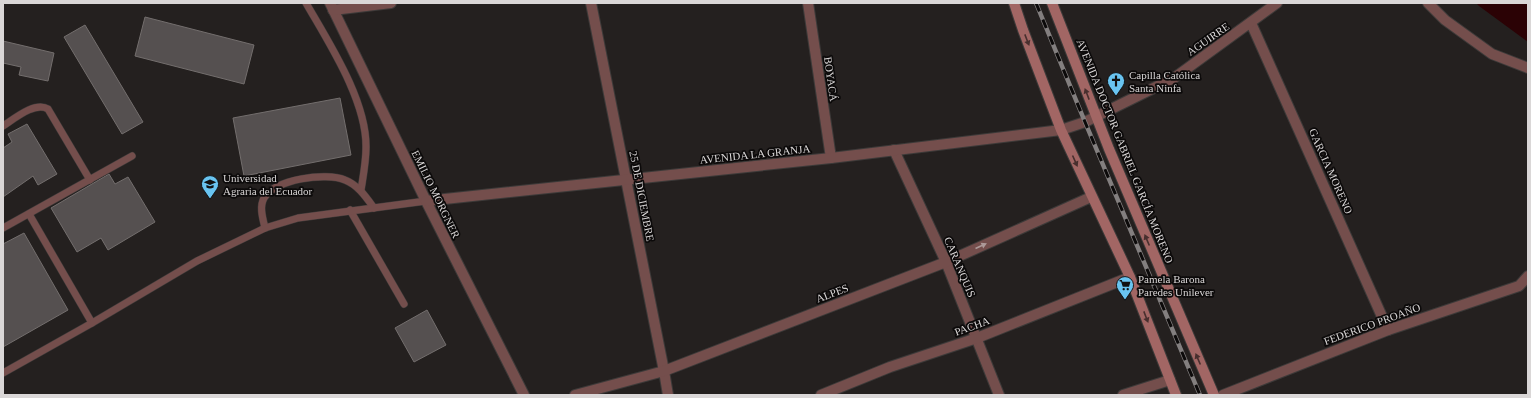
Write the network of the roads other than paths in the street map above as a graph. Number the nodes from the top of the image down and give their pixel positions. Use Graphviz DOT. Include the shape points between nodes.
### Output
graph roads {
  1 [pos="306,3"];
  2 [pos="391,3"];
  3 [pos="591,3"];
  4 [pos="808,3"];
  5 [pos="1014,3"];
  6 [pos="1052,3"];
  7 [pos="1277,3"];
  8 [pos="1428,3"];
  9 [pos="332,6"];
  10 [pos="1251,22"];
  11 [pos="1528,68"];
  12 [pos="1096,117"];
  13 [pos="1085,122"];
  14 [pos="3,126"];
  15 [pos="1061,130"];
  16 [pos="894,150"];
  17 [pos="132,156"];
  18 [pos="831,158"];
  19 [pos="627,179"];
  20 [pos="90,180"];
  21 [pos="361,190"];
  22 [pos="1092,197"];
  23 [pos="426,201"];
  24 [pos="374,208"];
  25 [pos="350,210"];
  26 [pos="29,214"];
  27 [pos="3,228"];
  28 [pos="265,228"];
  29 [pos="946,262"];
  30 [pos="1528,276"];
  31 [pos="1130,277"];
  32 [pos="404,304"];
  33 [pos="92,323"];
  34 [pos="1388,330"];
  35 [pos="977,338"];
  36 [pos="664,371"];
  37 [pos="3,373"];
  38 [pos="1170,380"];
  39 [pos="524,395"];
  40 [pos="575,395"];
  41 [pos="668,395"];
  42 [pos="820,395"];
  43 [pos="999,395"];
  44 [pos="1123,395"];
  45 [pos="1176,395"];
  46 [pos="1214,395"];
  47 [pos="1223,395"];
  1 -- 21 [label="lane" via="352,85 364,125 366,148"];
  2 -- 9 [label="street"];
  3 -- 19 [label="street, 25 DE DICIEMBRE"];
  4 -- 18 [label="street, BOYACÁ"];
  5 -- 15 [label="main road, one-way"];
  12 -- 6 [label="main road, AVENIDA DOCTOR GABRIEL GARCÍA MORENO, one-way"];
  7 -- 10 [label="street, AGUIRRE"];
  8 -- 11 [label="street" via="1445,20 1492,54"];
  9 -- 23 [label="street, EMILIO MORGNER"];
  10 -- 12 [label="street, AGUIRRE" via="1174,78"];
  10 -- 34 [label="street, GARCIA MORENO"];
  12 -- 13 [label="street, AGUIRRE"];
  46 -- 12 [label="main road, AVENIDA DOCTOR GABRIEL GARCÍA MORENO, one-way"];
  13 -- 15 [label="street, AVENIDA LA GRANJA"];
  14 -- 20 [label="lane" via="35,107 44,106"];
  15 -- 16 [label="street, AVENIDA LA GRANJA"];
  15 -- 22 [label="main road, one-way"];
  16 -- 18 [label="street, AVENIDA LA GRANJA"];
  16 -- 29 [label="street, CARANQUIS"];
  17 -- 20 [label="lane"];
  18 -- 19 [label="street, AVENIDA LA GRANJA"];
  19 -- 23 [label="street, AVENIDA LA GRANJA"];
  19 -- 36 [label="street, 25 DE DICIEMBRE"];
  20 -- 26 [label="lane"];
  21 -- 24 [label="lane"];
  21 -- 28 [label="lane" via="345,180 322,176 293,181 273,190 264,198 261,210"];
  29 -- 22 [label="street, ALPES, one-way"];
  22 -- 31 [label="main road"];
  23 -- 24 [label="lane"];
  23 -- 39 [label="street, EMILIO MORGNER"];
  24 -- 25 [label="lane"];
  25 -- 28 [label="lane" via="298,218"];
  25 -- 32 [label="lane"];
  26 -- 27 [label="lane"];
  26 -- 33 [label="lane"];
  28 -- 33 [label="lane" via="197,261"];
  29 -- 35 [label="street, CARANQUIS"];
  29 -- 36 [label="street, ALPES"];
  30 -- 34 [label="street, FEDERICO PROAÑO" via="1519,286"];
  31 -- 35 [label="street, PACHA"];
  31 -- 38 [label="main road, one-way"];
  33 -- 37 [label="lane"];
  34 -- 47 [label="street, FEDERICO PROAÑO"];
  35 -- 42 [label="street, PACHA" via="890,366"];
  35 -- 43 [label="street, CARANQUIS"];
  36 -- 40 [label="street, ALPES"];
  36 -- 41 [label="street, 25 DE DICIEMBRE"];
  38 -- 44 [label="street"];
  38 -- 45 [label="main road"];
}
